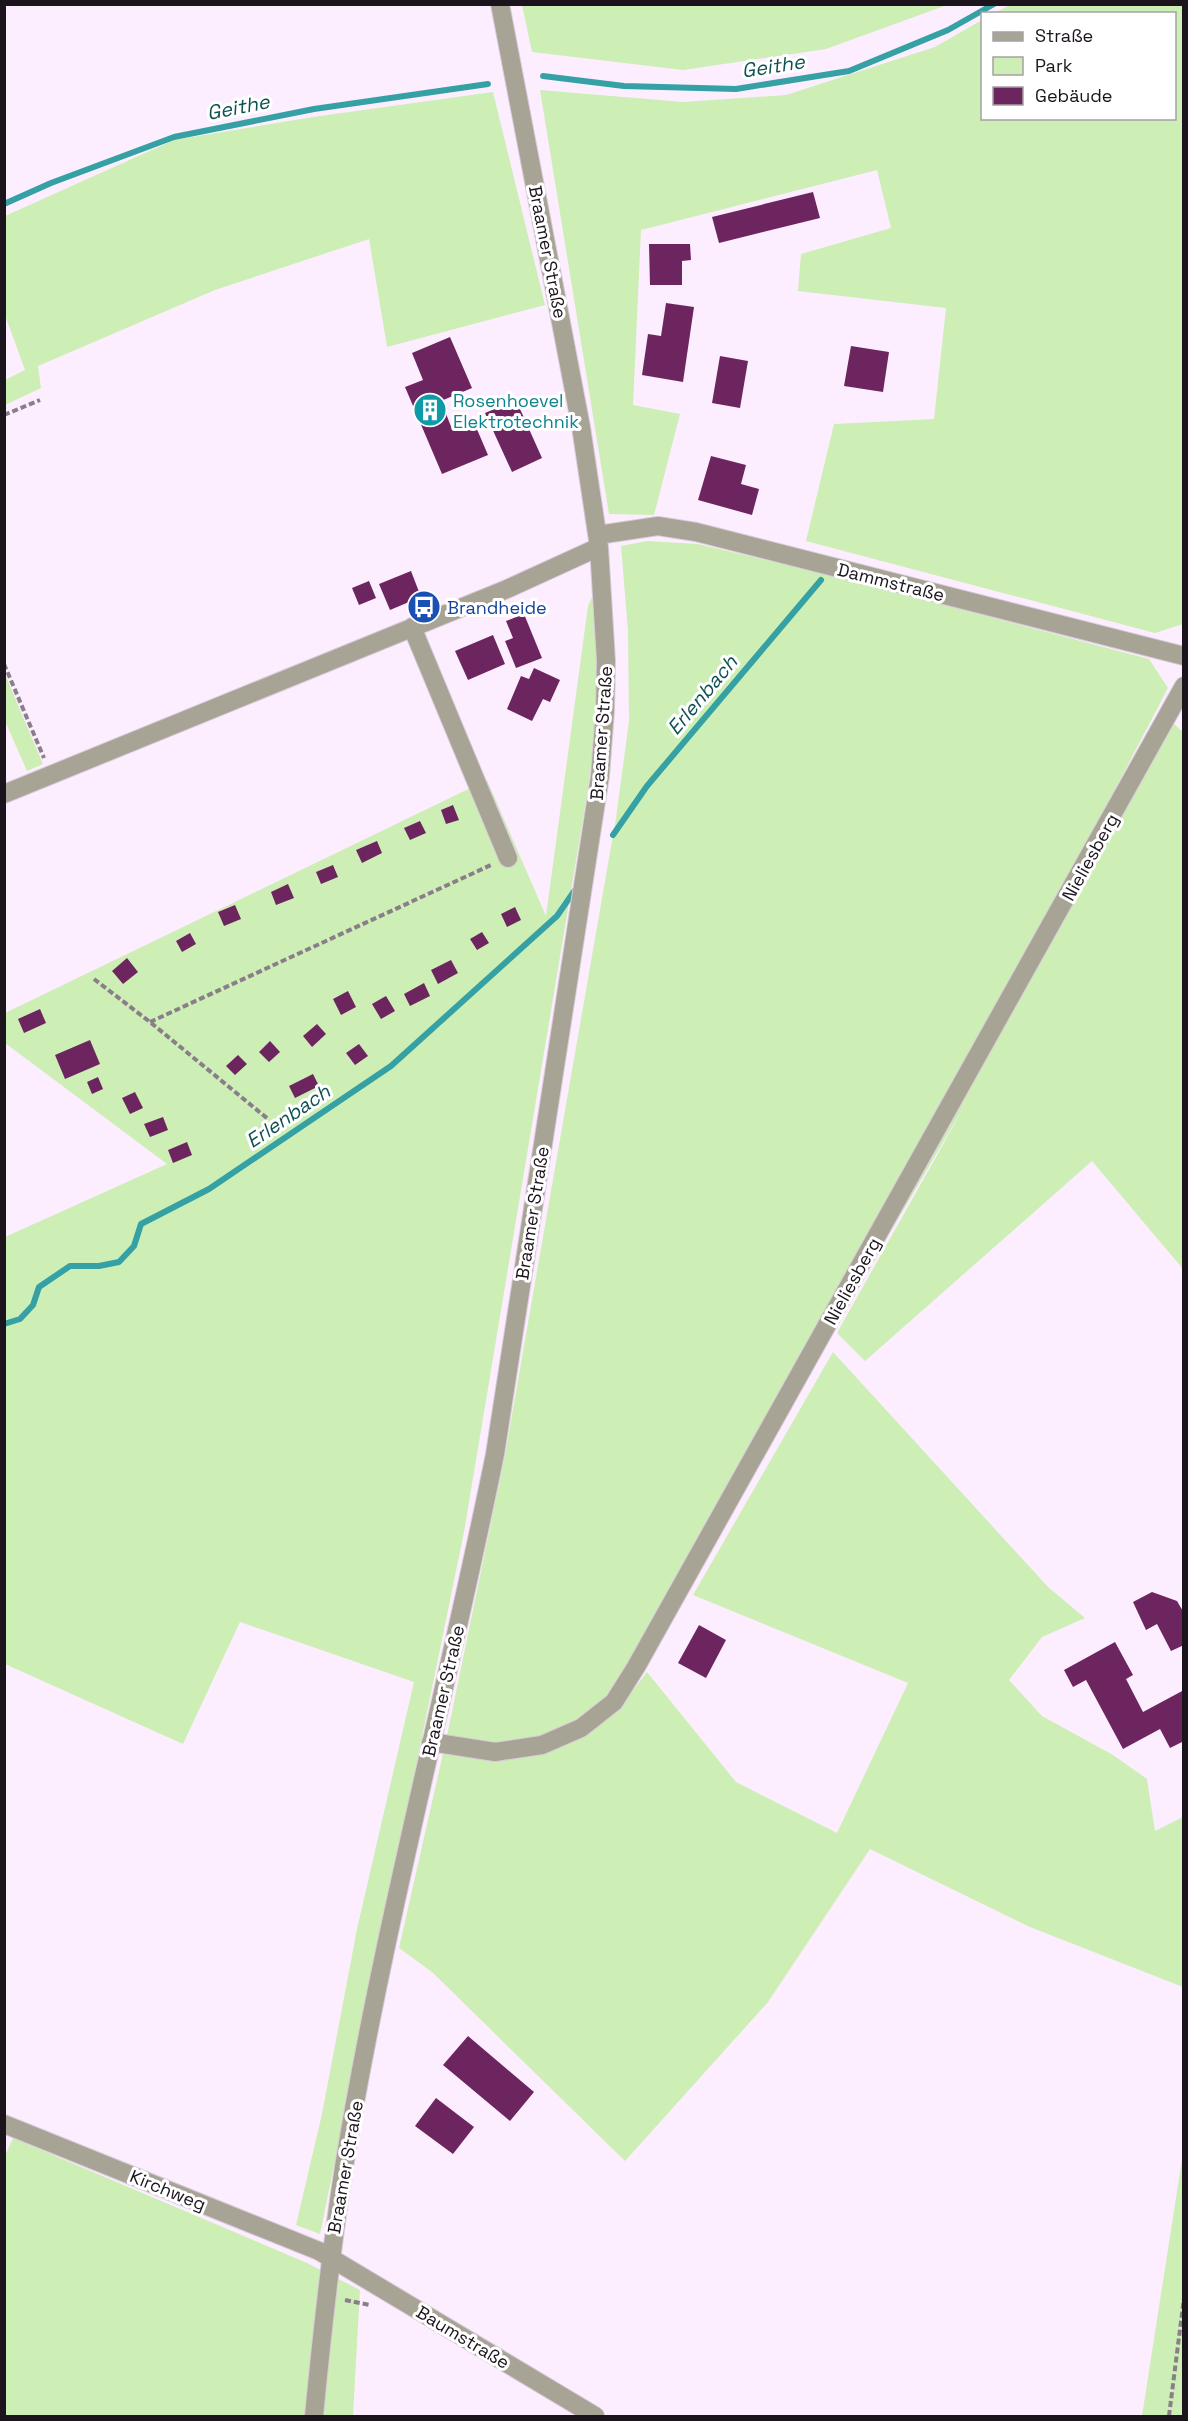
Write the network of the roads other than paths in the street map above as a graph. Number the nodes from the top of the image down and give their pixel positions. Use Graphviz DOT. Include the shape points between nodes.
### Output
graph roads {
  1 [pos="500,4"];
  2 [pos="598,541"];
  3 [pos="412,627"];
  4 [pos="1184,656"];
  5 [pos="1184,686"];
  6 [pos="4,794"];
  7 [pos="508,858"];
  8 [pos="431,1742"];
  9 [pos="4,2124"];
  10 [pos="330,2257"];
  11 [pos="314,2416"];
  12 [pos="595,2416"];
  1 -- 2 [label="street, Braamer Straße" via="581,427"];
  2 -- 3 [label="street" via="507,589"];
  2 -- 4 [label="street, Dammstraße" via="658,526 696,532"];
  2 -- 8 [label="street, Braamer Straße" via="606,661 600,776 495,1454"];
  3 -- 6 [label="street"];
  3 -- 7 [label="street"];
  5 -- 8 [label="street, Nieliesberg" via="614,1702 581,1728 542,1745 495,1752"];
  8 -- 10 [label="street, Braamer Straße" via="368,2042"];
  9 -- 10 [label="street, Kirchweg"];
  10 -- 11 [label="street, Braamer Straße"];
  10 -- 12 [label="street, Baumstraße"];
}
